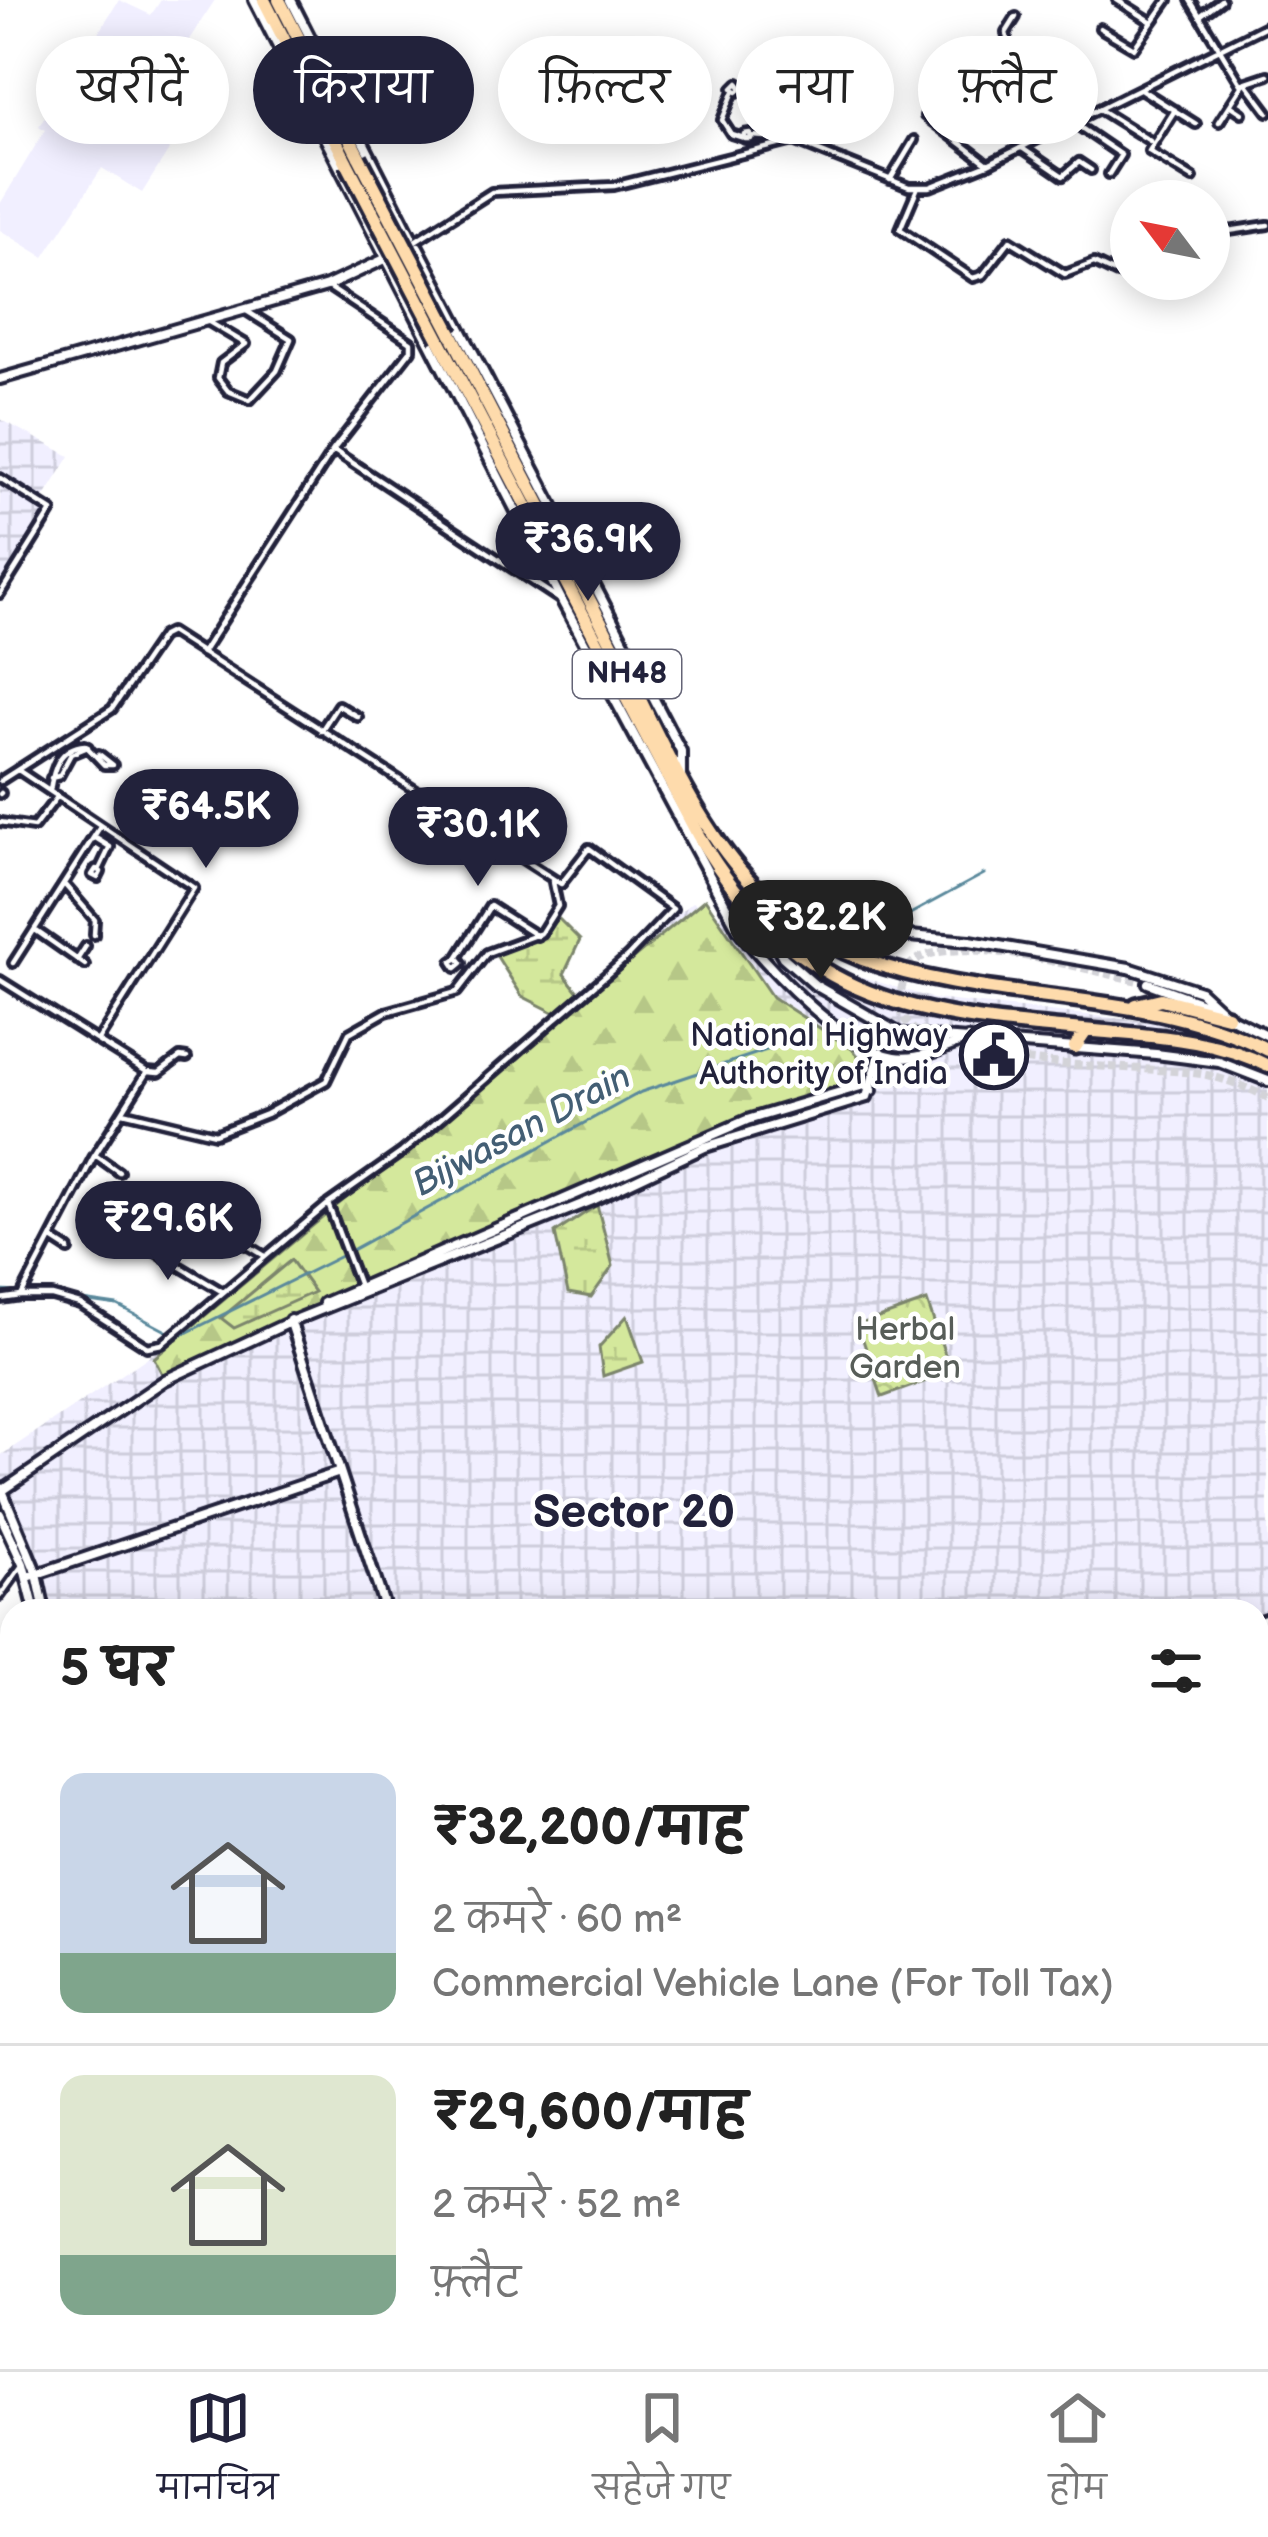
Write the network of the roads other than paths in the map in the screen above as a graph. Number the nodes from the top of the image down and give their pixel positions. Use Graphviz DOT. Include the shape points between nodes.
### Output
graph roads {
  1 [pos="254,0"];
  2 [pos="264,0"];
  3 [pos="279,0"];
  4 [pos="291,0"];
  5 [pos="1117,0"];
  6 [pos="1168,0"];
  7 [pos="1190,0"];
  8 [pos="1221,0"];
  9 [pos="1200,16"];
  10 [pos="1016,17"];
  11 [pos="1152,22"];
  12 [pos="1268,26"];
  13 [pos="1100,28"];
  14 [pos="1007,36"];
  15 [pos="1219,51"];
  16 [pos="1268,75"];
  17 [pos="1245,84"];
  18 [pos="1142,90"];
  19 [pos="734,91"];
  20 [pos="1230,105"];
  21 [pos="1098,108"];
  22 [pos="1175,110"];
  23 [pos="1242,112"];
  24 [pos="1268,112"];
  25 [pos="1219,122"];
  26 [pos="1196,124"];
  27 [pos="736,135"];
  28 [pos="1098,138"];
  29 [pos="914,140"];
  30 [pos="1150,142"];
  31 [pos="750,144"];
  32 [pos="790,144"];
  33 [pos="806,144"];
  34 [pos="962,144"];
  35 [pos="1029,144"];
  36 [pos="1022,148"];
  37 [pos="753,151"];
  38 [pos="353,160"];
  39 [pos="988,164"];
  40 [pos="1091,170"];
  41 [pos="1109,174"];
  42 [pos="1193,178"];
  43 [pos="890,180"];
  44 [pos="384,182"];
  45 [pos="917,189"];
  46 [pos="355,195"];
  47 [pos="1268,225"];
  48 [pos="1230,231"];
  49 [pos="415,241"];
  50 [pos="386,259"];
  51 [pos="1110,271"];
  52 [pos="327,286"];
  53 [pos="443,294"];
  54 [pos="241,307"];
  55 [pos="416,311"];
  56 [pos="204,319"];
  57 [pos="445,336"];
  58 [pos="0,379"];
  59 [pos="333,450"];
  60 [pos="0,478"];
  61 [pos="0,594"];
  62 [pos="562,601"];
  63 [pos="592,607"];
  64 [pos="612,616"];
  65 [pos="202,653"];
  66 [pos="358,717"];
  67 [pos="321,730"];
  68 [pos="99,754"];
  69 [pos="19,770"];
  70 [pos="681,775"];
  71 [pos="0,781"];
  72 [pos="50,791"];
  73 [pos="58,797"];
  74 [pos="0,822"];
  75 [pos="100,827"];
  76 [pos="94,837"];
  77 [pos="100,870"];
  78 [pos="552,878"];
  79 [pos="64,884"];
  80 [pos="766,926"];
  81 [pos="35,930"];
  82 [pos="94,935"];
  83 [pos="538,936"];
  84 [pos="827,940"];
  85 [pos="86,946"];
  86 [pos="457,958"];
  87 [pos="77,959"];
  88 [pos="14,963"];
  89 [pos="85,965"];
  90 [pos="794,968"];
  91 [pos="771,969"];
  92 [pos="0,980"];
  93 [pos="1148,983"];
  94 [pos="1129,1007"];
  95 [pos="1227,1016"];
  96 [pos="1086,1031"];
  97 [pos="1268,1036"];
  98 [pos="967,1039"];
  99 [pos="98,1040"];
  100 [pos="1075,1047"];
  101 [pos="1268,1051"];
  102 [pos="881,1052"];
  103 [pos="188,1058"];
  104 [pos="1268,1066"];
  105 [pos="147,1072"];
  106 [pos="1268,1081"];
  107 [pos="869,1093"];
  108 [pos="123,1112"];
  109 [pos="95,1155"];
  110 [pos="119,1172"];
  111 [pos="328,1204"];
  112 [pos="214,1225"];
  113 [pos="52,1239"];
  114 [pos="134,1240"];
  115 [pos="69,1250"];
  116 [pos="265,1256"];
  117 [pos="359,1286"];
  118 [pos="223,1292"];
  119 [pos="20,1296"];
  120 [pos="0,1299"];
  121 [pos="290,1320"];
  122 [pos="340,1472"];
  123 [pos="1,1488"];
  124 [pos="0,1514"];
  125 [pos="23,1564"];
  126 [pos="32,1575"];
  127 [pos="0,1596"];
  128 [pos="34,1599"];
  129 [pos="41,1599"];
  130 [pos="382,1599"];
  1 -- 46 [label="main road"];
  2 -- 38 [label="highway, NH48"];
  3 -- 38 [label="highway, NH48"];
  4 -- 44 [label="main road"];
  5 -- 11 [label="street"];
  6 -- 11 [label="street"];
  7 -- 9 [label="street"];
  8 -- 9 [label="street"];
  9 -- 15 [label="street"];
  10 -- 14 [label="street"];
  11 -- 13 [label="street" via="1134,49"];
  12 -- 15 [label="street"];
  15 -- 17 [label="street"];
  15 -- 18 [label="street"];
  16 -- 17 [label="street"];
  17 -- 20 [label="street"];
  17 -- 24 [label="street"];
  18 -- 21 [label="street"];
  18 -- 22 [label="street"];
  19 -- 27 [label="street" via="722,120"];
  20 -- 23 [label="street"];
  20 -- 25 [label="street"];
  21 -- 30 [label="street"];
  22 -- 26 [label="street"];
  22 -- 42 [label="street" via="1149,151"];
  28 -- 41 [label="street" via="1121,155"];
  29 -- 43 [label="street"];
  31 -- 37 [label="street"];
  32 -- 37 [label="street"];
  33 -- 43 [label="street"];
  34 -- 39 [label="street"];
  35 -- 36 [label="street"];
  36 -- 39 [label="street"];
  36 -- 40 [label="street" via="1063,176 1078,162"];
  37 -- 49 [label="street" via="614,186 492,192"];
  38 -- 57 [label="highway, NH48, bridge"];
  39 -- 45 [label="street"];
  43 -- 45 [label="street"];
  44 -- 46 [label="main road" via="374,200"];
  44 -- 49 [label="main road"];
  45 -- 51 [label="street" via="900,229 973,278 1010,240 1065,274 1094,263"];
  46 -- 50 [label="main road"];
  47 -- 48 [label="street"];
  49 -- 50 [label="main road" via="393,235"];
  49 -- 50 [label="main road" via="409,266"];
  49 -- 53 [label="main road"];
  50 -- 52 [label="main road"];
  50 -- 55 [label="main road"];
  52 -- 54 [label="main road"];
  52 -- 59 [label="street" via="412,346"];
  53 -- 55 [label="main road"];
  53 -- 64 [label="main road"];
  54 -- 56 [label="main road"];
  54 -- 56 [label="street" via="291,339 279,369 250,400 228,391 218,375 246,344"];
  55 -- 62 [label="main road"];
  56 -- 58 [label="main road"];
  57 -- 63 [label="highway, NH48"];
  57 -- 80 [label="highway, NH48" via="698,836"];
  59 -- 62 [label="street"];
  59 -- 65 [label="street"];
  60 -- 61 [label="street" via="52,511"];
  62 -- 91 [label="main road" via="718,895"];
  63 -- 64 [label="highway"];
  63 -- 70 [label="highway, NH48"];
  64 -- 70 [label="main road" via="681,751"];
  65 -- 67 [label="street"];
  65 -- 69 [label="street" via="166,633 112,709"];
  66 -- 67 [label="street" via="338,705"];
  67 -- 78 [label="street"];
  68 -- 72 [label="street" via="80,745 65,753"];
  69 -- 71 [label="street"];
  69 -- 72 [label="street"];
  70 -- 84 [label="highway, NH48" via="736,865 766,898"];
  72 -- 73 [label="street"];
  73 -- 74 [label="street" via="34,827"];
  73 -- 75 [label="street"];
  75 -- 76 [label="street"];
  75 -- 99 [label="street" via="194,893"];
  76 -- 77 [label="street" via="110,847"];
  76 -- 79 [label="street"];
  78 -- 83 [label="street" via="558,906"];
  78 -- 111 [label="street" via="565,885 592,849 673,912 402,1152"];
  79 -- 81 [label="street"];
  79 -- 82 [label="street" via="94,920"];
  80 -- 90 [label="main road"];
  80 -- 96 [label="highway, NH48" via="832,977 926,1013"];
  81 -- 87 [label="street"];
  81 -- 88 [label="street"];
  83 -- 86 [label="street" via="490,906"];
  83 -- 108 [label="street" via="487,953 457,992 354,1030 322,1084 224,1132"];
  84 -- 94 [label="highway, NH48" via="905,971"];
  84 -- 95 [label="main road" via="928,937 1129,968 1200,991"];
  85 -- 87 [label="street"];
  87 -- 89 [label="street"];
  90 -- 91 [label="main road"];
  90 -- 98 [label="main road" via="902,1035"];
  91 -- 102 [label="main road"];
  92 -- 99 [label="street"];
  93 -- 95 [label="main road"];
  94 -- 95 [label="highway" via="1161,999"];
  94 -- 101 [label="highway, NH48"];
  95 -- 97 [label="main road"];
  96 -- 100 [label="highway"];
  96 -- 104 [label="highway, NH48" via="1228,1048"];
  98 -- 100 [label="main road"];
  98 -- 102 [label="main road" via="916,1056"];
  99 -- 105 [label="street"];
  100 -- 106 [label="main road" via="1200,1059"];
  102 -- 107 [label="main road"];
  103 -- 105 [label="street"];
  105 -- 108 [label="street"];
  107 -- 117 [label="main road" via="859,1087 746,1120"];
  107 -- 121 [label="main road" via="706,1147"];
  108 -- 109 [label="street"];
  109 -- 110 [label="street"];
  109 -- 113 [label="street"];
  111 -- 116 [label="street"];
  111 -- 117 [label="street"];
  112 -- 116 [label="street"];
  113 -- 115 [label="street"];
  113 -- 119 [label="street"];
  114 -- 118 [label="street"];
  116 -- 118 [label="street"];
  117 -- 121 [label="main road"];
  118 -- 119 [label="street" via="153,1347 80,1304"];
  119 -- 120 [label="street"];
  121 -- 122 [label="main road"];
  121 -- 123 [label="main road" via="158,1381"];
  122 -- 126 [label="main road"];
  122 -- 130 [label="main road"];
  123 -- 126 [label="main road"];
  124 -- 125 [label="main road"];
  125 -- 126 [label="main road"];
  125 -- 127 [label="street"];
  126 -- 128 [label="main road"];
  126 -- 129 [label="main road"];
}
